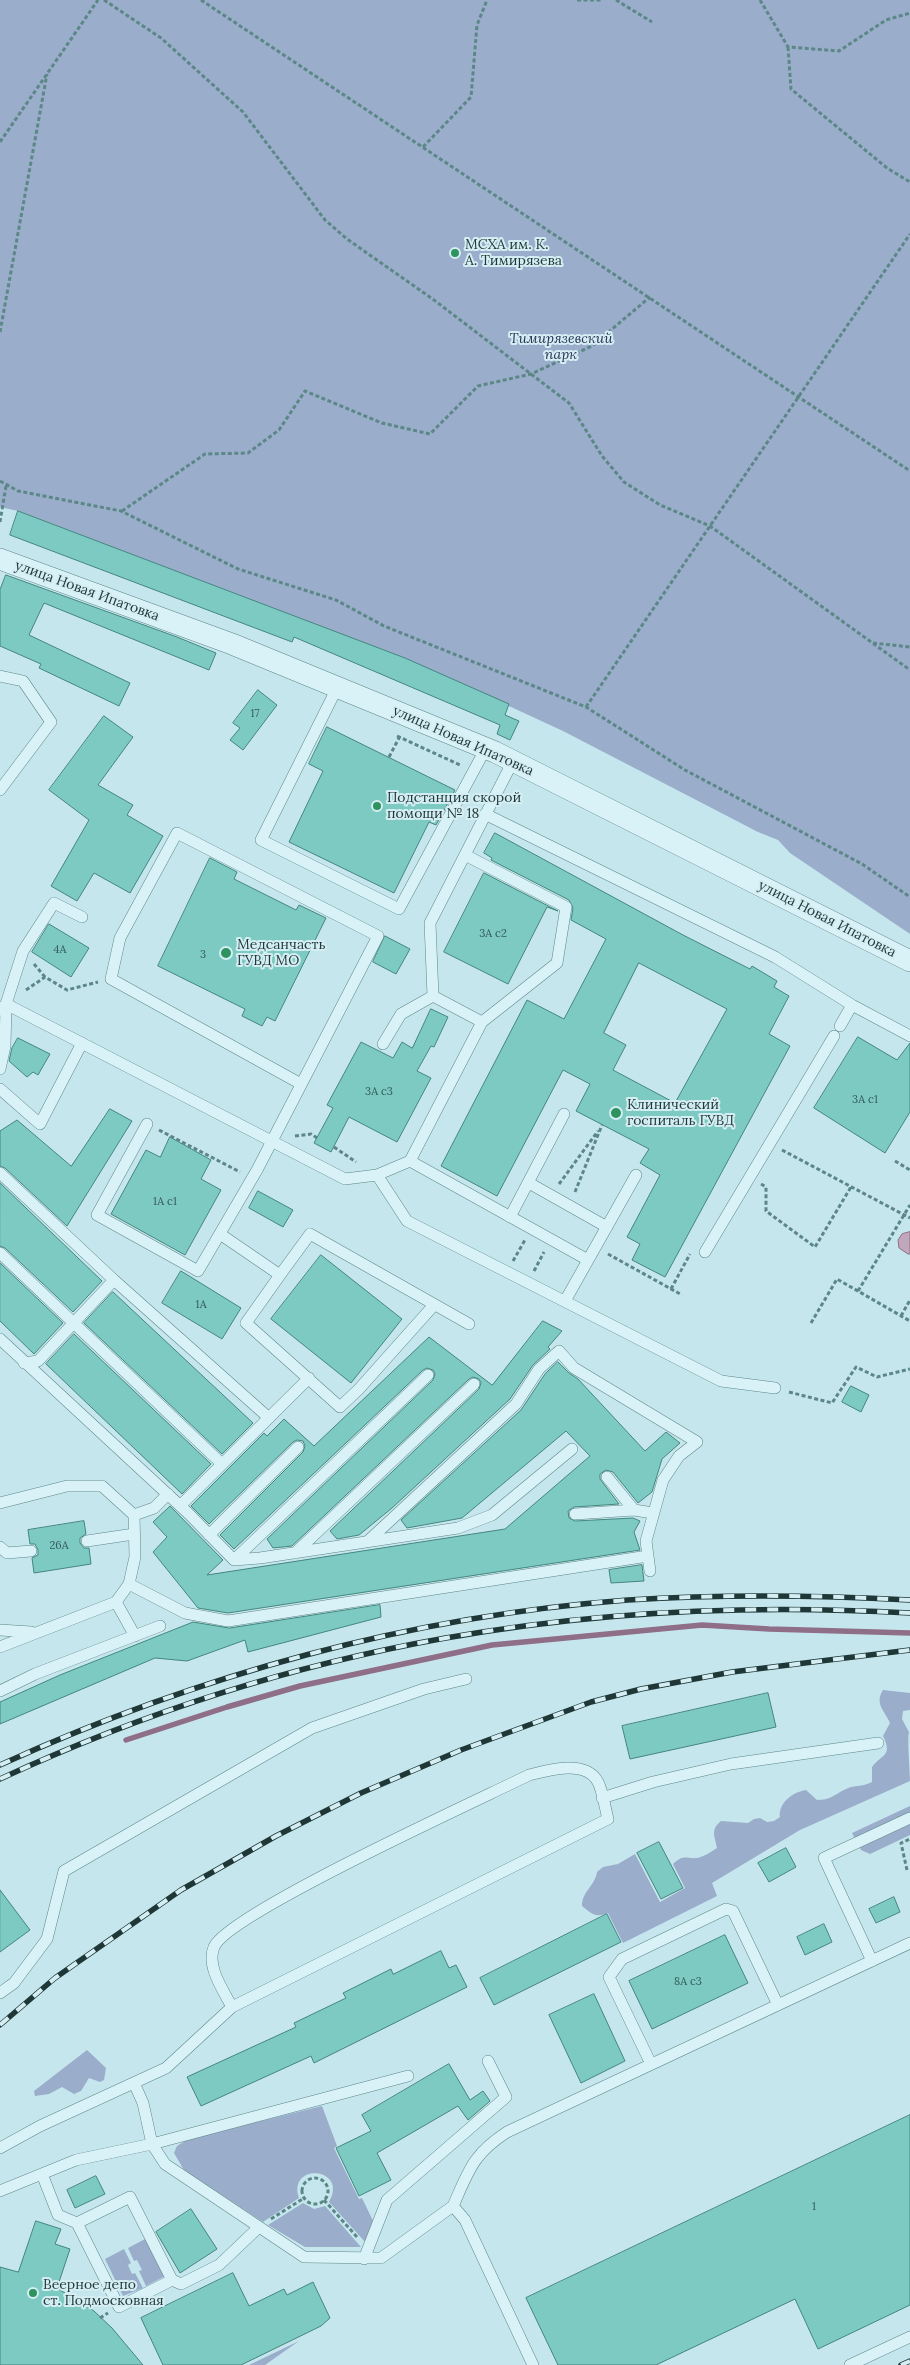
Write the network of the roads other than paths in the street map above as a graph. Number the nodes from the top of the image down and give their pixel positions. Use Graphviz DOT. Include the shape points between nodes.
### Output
graph roads {
  1 [pos="0,559"];
  2 [pos="0,676"];
  3 [pos="338,686"];
  4 [pos="486,748"];
  5 [pos="513,761"];
  6 [pos="0,790"];
  7 [pos="485,814"];
  8 [pos="465,855"];
  9 [pos="82,917"];
  10 [pos="910,961"];
  11 [pos="433,996"];
  12 [pos="852,1005"];
  13 [pos="3,1007"];
  14 [pos="482,1022"];
  15 [pos="910,1036"];
  16 [pos="82,1044"];
  17 [pos="383,1044"];
  18 [pos="0,1069"];
  19 [pos="301,1084"];
  20 [pos="0,1089"];
  21 [pos="564,1114"];
  22 [pos="148,1124"];
  23 [pos="272,1140"];
  24 [pos="410,1161"];
  25 [pos="0,1173"];
  26 [pos="377,1175"];
  27 [pos="636,1175"];
  28 [pos="528,1183"];
  29 [pos="510,1217"];
  30 [pos="607,1227"];
  31 [pos="220,1234"];
  32 [pos="705,1252"];
  33 [pos="0,1253"];
  34 [pos="588,1260"];
  35 [pos="280,1275"];
  36 [pos="114,1280"];
  37 [pos="564,1301"];
  38 [pos="434,1305"];
  39 [pos="74,1323"];
  40 [pos="469,1324"];
  41 [pos="0,1338"];
  42 [pos="24,1363"];
  43 [pos="428,1375"];
  44 [pos="308,1378"];
  45 [pos="474,1384"];
  46 [pos="775,1388"];
  47 [pos="269,1418"];
  48 [pos="298,1447"];
  49 [pos="572,1449"];
  50 [pos="222,1464"];
  51 [pos="607,1477"];
  52 [pos="168,1494"];
  53 [pos="0,1503"];
  54 [pos="180,1506"];
  55 [pos="634,1510"];
  56 [pos="653,1513"];
  57 [pos="575,1514"];
  58 [pos="134,1515"];
  59 [pos="134,1534"];
  60 [pos="209,1535"];
  61 [pos="87,1541"];
  62 [pos="367,1542"];
  63 [pos="0,1547"];
  64 [pos="31,1550"];
  65 [pos="295,1553"];
  66 [pos="648,1556"];
  67 [pos="234,1560"];
  68 [pos="650,1571"];
  69 [pos="129,1584"];
  70 [pos="116,1602"];
  71 [pos="160,1626"];
  72 [pos="0,1630"];
  73 [pos="35,1632"];
  74 [pos="135,1636"];
  75 [pos="0,1647"];
  76 [pos="466,1679"];
  77 [pos="0,1691"];
  78 [pos="878,1743"];
  79 [pos="602,1798"];
  80 [pos="910,1818"];
  81 [pos="910,1943"];
  82 [pos="872,1961"];
  83 [pos="0,1993"];
  84 [pos="778,2005"];
  85 [pos="232,2007"];
  86 [pos="488,2061"];
  87 [pos="651,2064"];
  88 [pos="408,2076"];
  89 [pos="134,2083"];
  90 [pos="152,2144"];
  91 [pos="0,2148"];
  92 [pos="42,2174"];
  93 [pos="0,2191"];
  94 [pos="453,2206"];
  95 [pos="77,2223"];
  96 [pos="259,2226"];
  97 [pos="366,2254"];
  98 [pos="172,2280"];
  99 [pos="910,2337"];
  100 [pos="533,2365"];
  101 [pos="850,2365"];
  1 -- 3 [label="street, улица Новая Ипатовка"];
  2 -- 6 [label="lane" via="23,681 51,722"];
  3 -- 4 [label="street, улица Новая Ипатовка"];
  3 -- 4 [label="lane" via="261,840 399,909"];
  4 -- 5 [label="street, улица Новая Ипатовка"];
  5 -- 7 [label="lane"];
  5 -- 10 [label="street, улица Новая Ипатовка"];
  7 -- 8 [label="lane"];
  7 -- 12 [label="lane" via="775,957"];
  8 -- 11 [label="lane" via="430,923"];
  8 -- 14 [label="lane" via="566,907 557,963"];
  9 -- 13 [label="lane" via="54,903 23,951"];
  11 -- 14 [label="lane"];
  11 -- 17 [label="lane" via="400,1014"];
  12 -- 15 [label="lane"];
  12 -- 32 [label="lane"];
  13 -- 16 [label="lane"];
  13 -- 18 [label="lane" via="5,1046"];
  14 -- 24 [label="lane"];
  16 -- 20 [label="lane" via="40,1124"];
  16 -- 23 [label="lane"];
  19 -- 19 [label="lane" via="111,979 120,938 177,833 378,936"];
  19 -- 23 [label="lane"];
  21 -- 28 [label="lane"];
  22 -- 31 [label="lane" via="97,1215 198,1271"];
  23 -- 26 [label="lane" via="345,1179"];
  23 -- 31 [label="lane"];
  24 -- 26 [label="lane"];
  24 -- 29 [label="lane"];
  25 -- 36 [label="lane"];
  26 -- 37 [label="lane" via="407,1221"];
  27 -- 30 [label="lane"];
  28 -- 29 [label="lane"];
  28 -- 30 [label="lane"];
  29 -- 34 [label="lane"];
  30 -- 34 [label="lane"];
  31 -- 35 [label="lane"];
  33 -- 39 [label="lane"];
  34 -- 37 [label="lane"];
  35 -- 38 [label="lane" via="310,1234"];
  35 -- 44 [label="lane" via="246,1323"];
  36 -- 39 [label="lane"];
  36 -- 47 [label="lane"];
  37 -- 46 [label="lane" via="721,1381"];
  38 -- 40 [label="lane"];
  38 -- 44 [label="lane" via="340,1407"];
  39 -- 42 [label="lane" via="38,1361"];
  39 -- 50 [label="lane"];
  41 -- 42 [label="lane"];
  42 -- 52 [label="lane"];
  43 -- 67 [label="lane"];
  44 -- 47 [label="lane"];
  45 -- 65 [label="lane"];
  47 -- 50 [label="lane"];
  48 -- 60 [label="lane"];
  49 -- 62 [label="lane" via="492,1515 458,1528"];
  50 -- 54 [label="lane"];
  51 -- 55 [label="lane"];
  52 -- 54 [label="lane"];
  52 -- 58 [label="lane" via="154,1508"];
  53 -- 58 [label="lane" via="67,1486 102,1486"];
  54 -- 60 [label="lane"];
  55 -- 56 [label="lane"];
  55 -- 57 [label="lane"];
  56 -- 62 [label="lane" via="662,1480 679,1456 696,1442 574,1368 559,1351 539,1369 516,1404"];
  56 -- 66 [label="lane" via="646,1541"];
  58 -- 59 [label="lane"];
  59 -- 61 [label="lane"];
  59 -- 69 [label="lane" via="135,1557"];
  60 -- 67 [label="lane"];
  62 -- 65 [label="lane"];
  63 -- 64 [label="lane" via="7,1553"];
  65 -- 67 [label="lane"];
  66 -- 68 [label="lane"];
  66 -- 69 [label="lane" via="228,1621 185,1613"];
  69 -- 70 [label="lane"];
  70 -- 73 [label="lane"];
  70 -- 74 [label="lane"];
  71 -- 74 [label="lane"];
  72 -- 73 [label="lane"];
  73 -- 75 [label="lane"];
  74 -- 77 [label="lane" via="35,1674"];
  76 -- 83 [label="lane" via="424,1689 312,1728 64,1872 47,1939 14,1983"];
  78 -- 79 [label="lane" via="731,1764"];
  79 -- 85 [label="lane" via="608,1819"];
  79 -- 85 [label="lane" via="598,1781 574,1768 529,1775 253,1914 224,1934 214,1946 215,1973"];
  80 -- 82 [label="lane" via="824,1858"];
  81 -- 82 [label="lane"];
  82 -- 84 [label="lane"];
  84 -- 87 [label="lane"];
  84 -- 87 [label="lane" via="733,1911 726,1909 622,1959 609,1977"];
  85 -- 89 [label="lane" via="166,2068"];
  86 -- 97 [label="lane" via="506,2097 387,2200"];
  87 -- 94 [label="lane" via="493,2141 472,2162"];
  88 -- 90 [label="lane"];
  89 -- 90 [label="lane" via="143,2103"];
  89 -- 91 [label="lane"];
  90 -- 92 [label="lane" via="76,2160"];
  90 -- 96 [label="lane" via="165,2164"];
  92 -- 93 [label="lane"];
  92 -- 95 [label="lane" via="58,2215"];
  94 -- 97 [label="lane" via="382,2258"];
  94 -- 100 [label="lane" via="465,2220"];
  95 -- 98 [label="lane" via="130,2197"];
  95 -- 98 [label="lane" via="119,2307"];
  96 -- 97 [label="lane" via="304,2256"];
  96 -- 98 [label="lane" via="219,2265 181,2284"];
  99 -- 101 [label="lane"];
}
